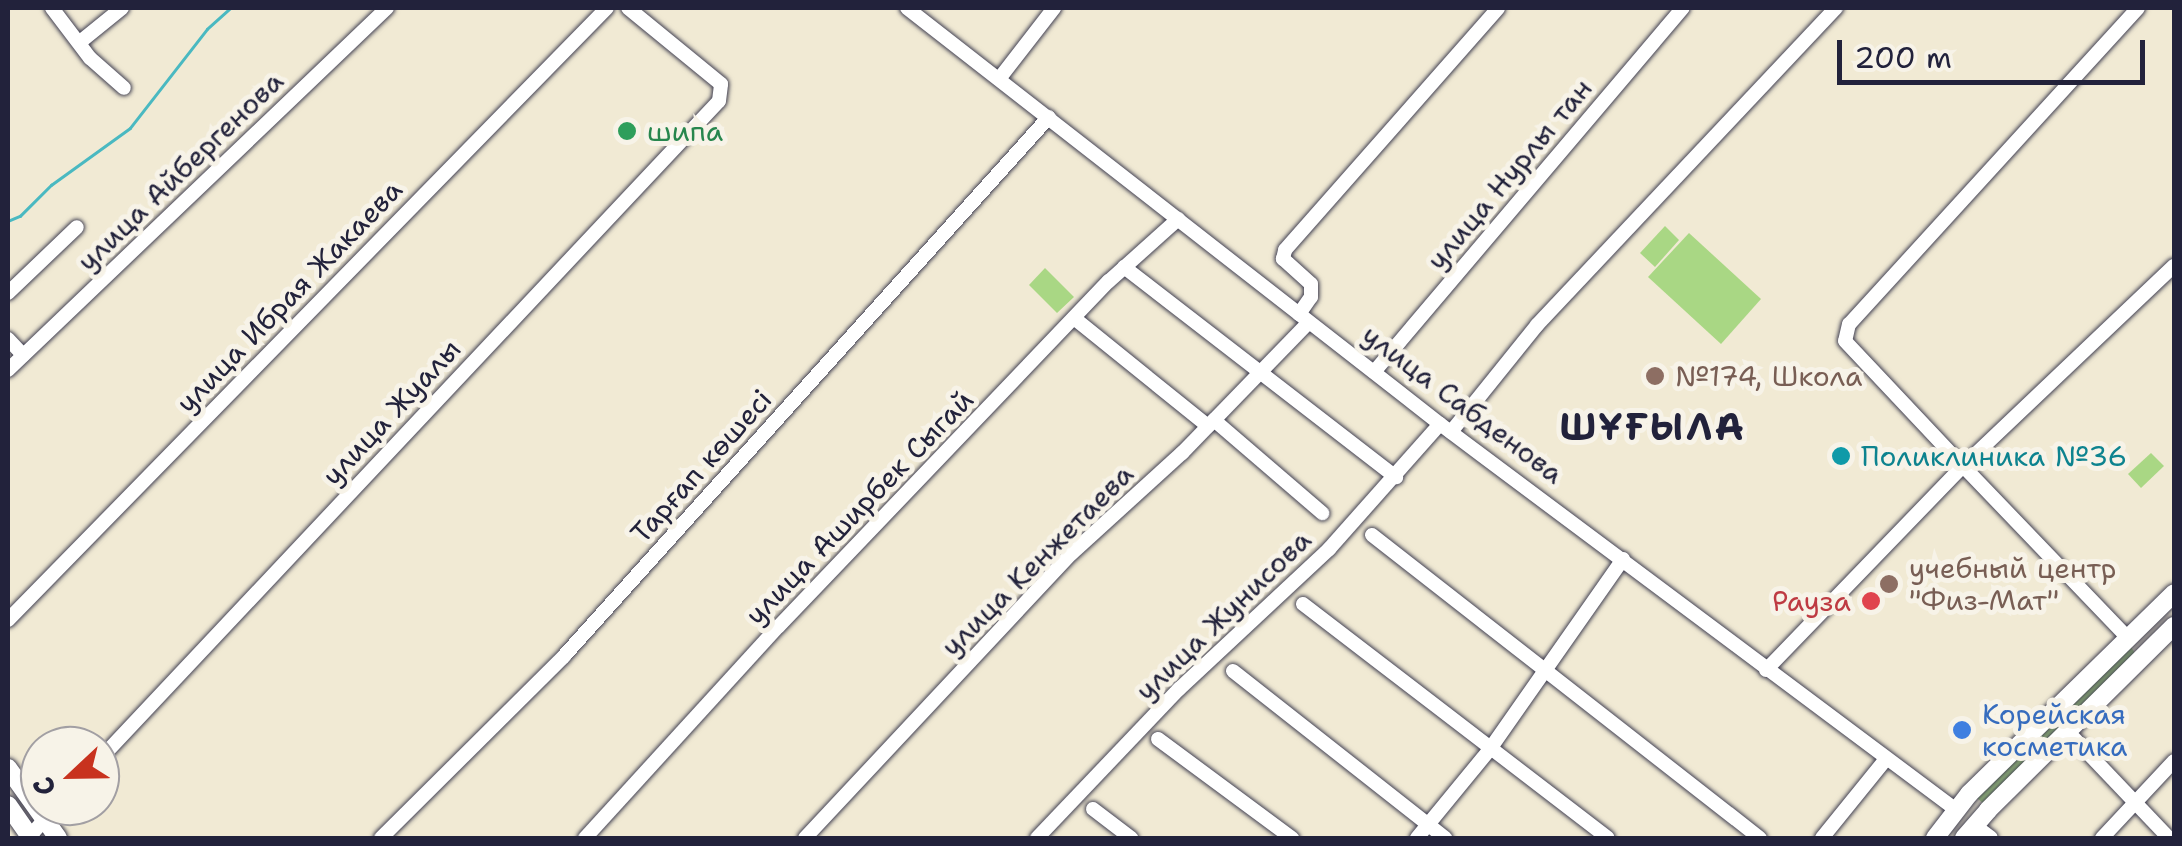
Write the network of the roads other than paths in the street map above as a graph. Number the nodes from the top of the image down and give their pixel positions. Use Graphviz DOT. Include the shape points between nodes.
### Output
graph roads {
  1 [pos="52,8"];
  2 [pos="122,8"];
  3 [pos="387,8"];
  4 [pos="606,8"];
  5 [pos="628,8"];
  6 [pos="907,8"];
  7 [pos="1054,8"];
  8 [pos="1498,8"];
  9 [pos="1683,8"];
  10 [pos="1836,8"];
  11 [pos="2138,8"];
  12 [pos="80,42"];
  13 [pos="999,78"];
  14 [pos="124,88"];
  15 [pos="1049,118"];
  16 [pos="1178,218"];
  17 [pos="76,227"];
  18 [pos="1124,267"];
  19 [pos="2172,274"];
  20 [pos="8,293"];
  21 [pos="1074,318"];
  22 [pos="1304,318"];
  23 [pos="8,339"];
  24 [pos="23,355"];
  25 [pos="8,370"];
  26 [pos="1261,371"];
  27 [pos="1374,372"];
  28 [pos="1211,423"];
  29 [pos="1446,428"];
  30 [pos="1963,466"];
  31 [pos="1396,478"];
  32 [pos="1322,513"];
  33 [pos="1372,535"];
  34 [pos="1623,558"];
  35 [pos="2174,593"];
  36 [pos="1303,604"];
  37 [pos="8,620"];
  38 [pos="2174,626"];
  39 [pos="2128,638"];
  40 [pos="2144,655"];
  41 [pos="1546,669"];
  42 [pos="1766,670"];
  43 [pos="1233,671"];
  44 [pos="2067,731"];
  45 [pos="120,737"];
  46 [pos="1158,738"];
  47 [pos="1490,749"];
  48 [pos="1886,759"];
  49 [pos="2174,761"];
  50 [pos="2134,802"];
  51 [pos="8,806"];
  52 [pos="1093,809"];
  53 [pos="1955,809"];
  54 [pos="1428,826"];
  55 [pos="1969,832"];
  56 [pos="29,838"];
  57 [pos="381,838"];
  58 [pos="585,838"];
  59 [pos="806,838"];
  60 [pos="1038,838"];
  61 [pos="1131,838"];
  62 [pos="1292,838"];
  63 [pos="1417,838"];
  64 [pos="1445,838"];
  65 [pos="1608,838"];
  66 [pos="1760,838"];
  67 [pos="1822,838"];
  68 [pos="1935,838"];
  69 [pos="1991,838"];
  70 [pos="2102,838"];
  71 [pos="2168,838"];
  1 -- 12 [label="street"];
  2 -- 12 [label="street"];
  3 -- 24 [label="street, улица Айбергенова"];
  4 -- 37 [label="street, улица Ибрая Жакаева"];
  5 -- 45 [label="street, улица Жуалы" via="722,84 720,101"];
  6 -- 13 [label="street, улица Сабденова"];
  7 -- 13 [label="street"];
  8 -- 22 [label="street" via="1285,250 1284,258 1312,284"];
  9 -- 27 [label="street, улица Нурлы тан"];
  10 -- 29 [label="street, улица Жунисова"];
  11 -- 30 [label="street" via="1848,324 1846,344"];
  12 -- 14 [label="street"];
  13 -- 15 [label="street, улица Сабденова"];
  15 -- 16 [label="street, улица Сабденова"];
  15 -- 57 [label="street, Тарғап көшесі" via="564,656"];
  16 -- 18 [label="street, улица Аширбек Сыгай"];
  16 -- 22 [label="street, улица Сабденова"];
  17 -- 20 [label="street"];
  18 -- 21 [label="street, улица Аширбек Сыгай"];
  18 -- 26 [label="street"];
  19 -- 30 [label="street"];
  21 -- 28 [label="street"];
  21 -- 58 [label="street, улица Аширбек Сыгай"];
  22 -- 26 [label="street, улица Кенжетаева"];
  22 -- 27 [label="street, улица Сабденова"];
  23 -- 24 [label="street"];
  24 -- 25 [label="street, улица Айбергенова"];
  26 -- 28 [label="street, улица Кенжетаева"];
  26 -- 31 [label="street"];
  27 -- 29 [label="street, улица Сабденова"];
  28 -- 32 [label="street"];
  28 -- 59 [label="street, улица Кенжетаева" via="1072,552"];
  29 -- 31 [label="street, улица Жунисова"];
  29 -- 34 [label="street, улица Сабденова"];
  30 -- 39 [label="street"];
  30 -- 42 [label="street"];
  31 -- 60 [label="street, улица Жунисова" via="1179,689"];
  33 -- 41 [label="street"];
  34 -- 41 [label="street"];
  34 -- 42 [label="street, улица Сабденова"];
  35 -- 39 [label="main road"];
  36 -- 47 [label="street"];
  38 -- 40 [label="main road"];
  39 -- 40 [label="main road"];
  39 -- 53 [label="main road"];
  40 -- 44 [label="main road"];
  41 -- 47 [label="street"];
  41 -- 66 [label="street"];
  42 -- 48 [label="street, улица Сабденова"];
  43 -- 54 [label="street"];
  44 -- 50 [label="street"];
  44 -- 55 [label="main road"];
  46 -- 62 [label="street"];
  47 -- 54 [label="street"];
  47 -- 65 [label="street"];
  48 -- 53 [label="street, улица Сабденова"];
  48 -- 67 [label="street"];
  49 -- 50 [label="street"];
  50 -- 70 [label="street"];
  50 -- 71 [label="street"];
  51 -- 56 [label="main road"];
  52 -- 61 [label="street"];
  53 -- 55 [label="main road, улица Сабденова"];
  53 -- 68 [label="main road"];
  54 -- 63 [label="street"];
  54 -- 64 [label="street"];
  55 -- 69 [label="street, улица Сабденова"];
}
